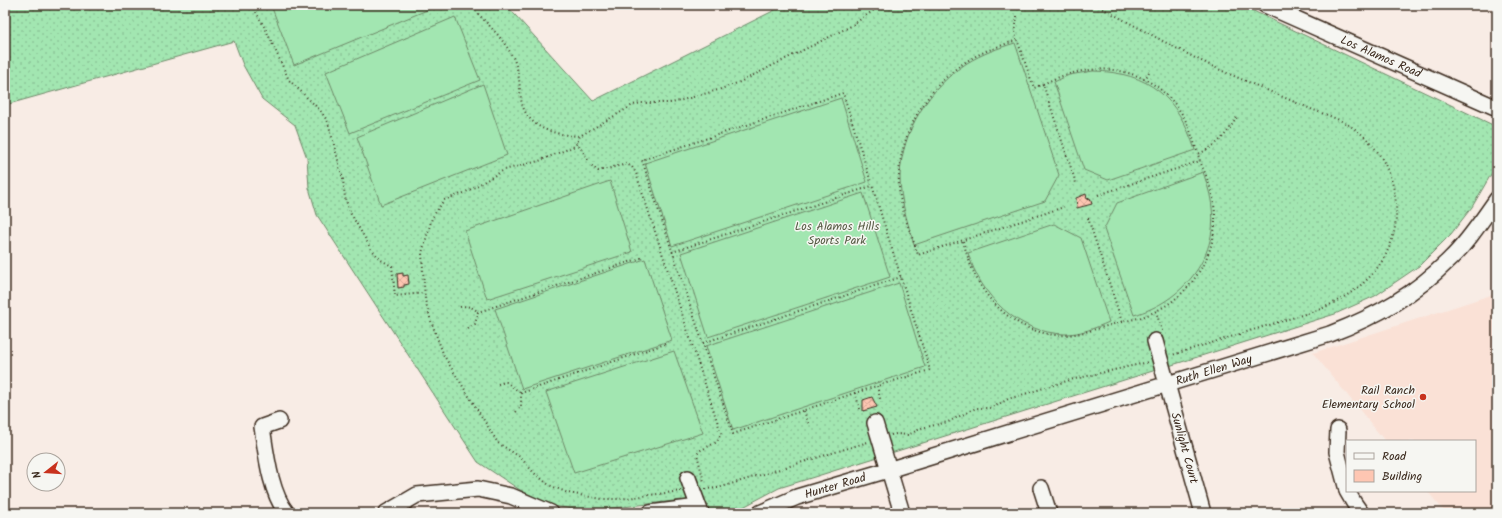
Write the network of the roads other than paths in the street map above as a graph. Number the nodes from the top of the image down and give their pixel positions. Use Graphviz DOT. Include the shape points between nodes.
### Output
graph roads {
  1 [pos="1265,5"];
  2 [pos="1497,108"];
  3 [pos="1497,199"];
  4 [pos="1155,341"];
  5 [pos="1166,384"];
  6 [pos="279,420"];
  7 [pos="875,423"];
  8 [pos="1338,430"];
  9 [pos="888,470"];
  10 [pos="695,486"];
  11 [pos="1346,487"];
  12 [pos="1041,488"];
  13 [pos="1348,492"];
  14 [pos="700,510"];
  15 [pos="287,513"];
  16 [pos="386,513"];
  17 [pos="551,513"];
  18 [pos="650,513"];
  19 [pos="760,513"];
  20 [pos="902,513"];
  21 [pos="1049,513"];
  22 [pos="1202,513"];
  23 [pos="1362,513"];
  1 -- 2 [label="street, Los Alamos Road"];
  3 -- 5 [label="street, Ruth Ellen Way" via="1451,259 1395,304 1364,321 1330,334"];
  4 -- 5 [label="street, Sunlight Court"];
  5 -- 9 [label="street, Ruth Ellen Way"];
  5 -- 22 [label="street, Sunlight Court"];
  6 -- 15 [label="street" via="262,427 270,474"];
  7 -- 9 [label="street"];
  8 -- 11 [label="street" via="1337,452"];
  9 -- 19 [label="street, Hunter Road" via="797,497"];
  9 -- 20 [label="street"];
  10 -- 14 [label="street"];
  12 -- 21 [label="street"];
  13 -- 23 [label="street"];
  14 -- 18 [label="street"];
  16 -- 17 [label="street" via="416,495 478,489 510,496"];
}
